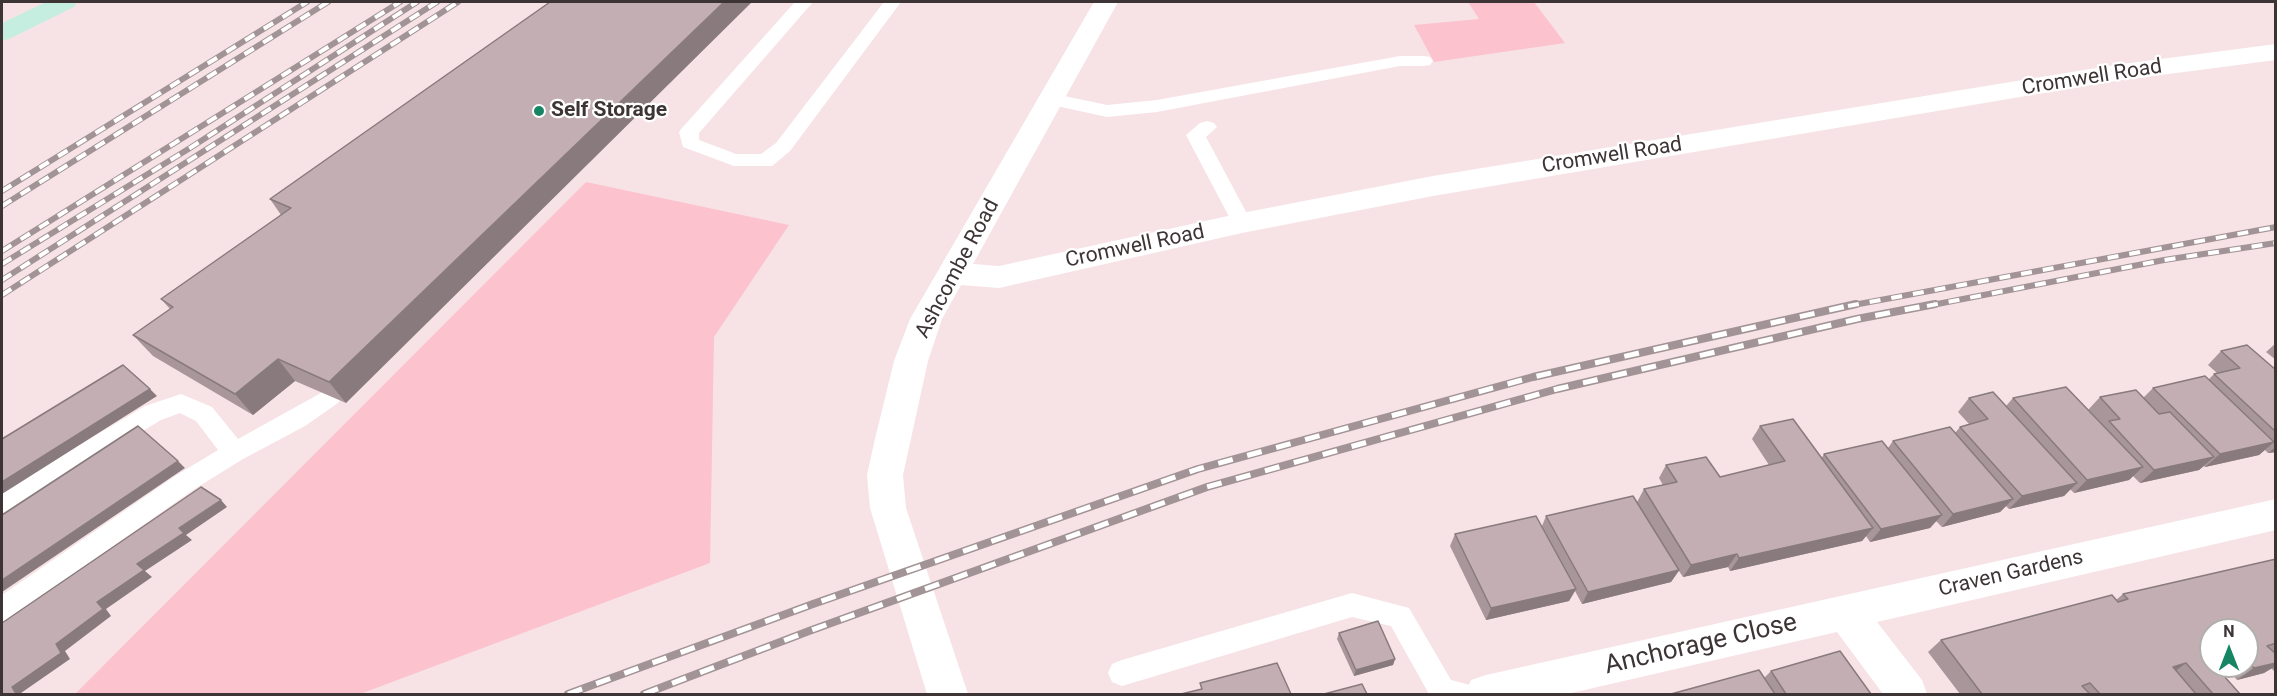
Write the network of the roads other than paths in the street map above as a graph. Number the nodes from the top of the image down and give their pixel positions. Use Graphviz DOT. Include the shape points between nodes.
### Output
graph roads {
  1 [pos="65,2"];
  2 [pos="804,2"];
  3 [pos="892,2"];
  4 [pos="1106,2"];
  5 [pos="2,33"];
  6 [pos="2276,52"];
  7 [pos="1424,61"];
  8 [pos="1050,99"];
  9 [pos="1207,127"];
  10 [pos="1242,223"];
  11 [pos="953,273"];
  12 [pos="330,397"];
  13 [pos="234,452"];
  14 [pos="2,503"];
  15 [pos="2276,514"];
  16 [pos="2,610"];
  17 [pos="1846,612"];
  18 [pos="1122,673"];
  19 [pos="947,694"];
  20 [pos="1460,694"];
  21 [pos="1486,694"];
  22 [pos="1907,694"];
  1 -- 5 [label="main road"];
  2 -- 3 [label="lane" via="689,132 690,143 734,160 765,161 783,147"];
  4 -- 8 [label="street, Ashcombe Road"];
  6 -- 10 [label="street, Cromwell Road" via="2115,73 1542,168"];
  7 -- 8 [label="lane" via="1400,61 1157,106 1107,111"];
  8 -- 11 [label="street, Ashcombe Road"];
  9 -- 10 [label="lane" via="1196,135"];
  10 -- 11 [label="street, Cromwell Road" via="999,277"];
  11 -- 19 [label="street, Ashcombe Road" via="926,319 911,361 885,475 888,508"];
  12 -- 13 [label="lane"];
  13 -- 14 [label="lane" via="204,414 181,403 153,413"];
  13 -- 16 [label="lane"];
  15 -- 17 [label="street, Craven Gardens"];
  17 -- 21 [label="street, Anchorage Close"];
  17 -- 22 [label="street"];
  18 -- 20 [label="lane" via="1352,605 1400,616 1443,692"];
}
